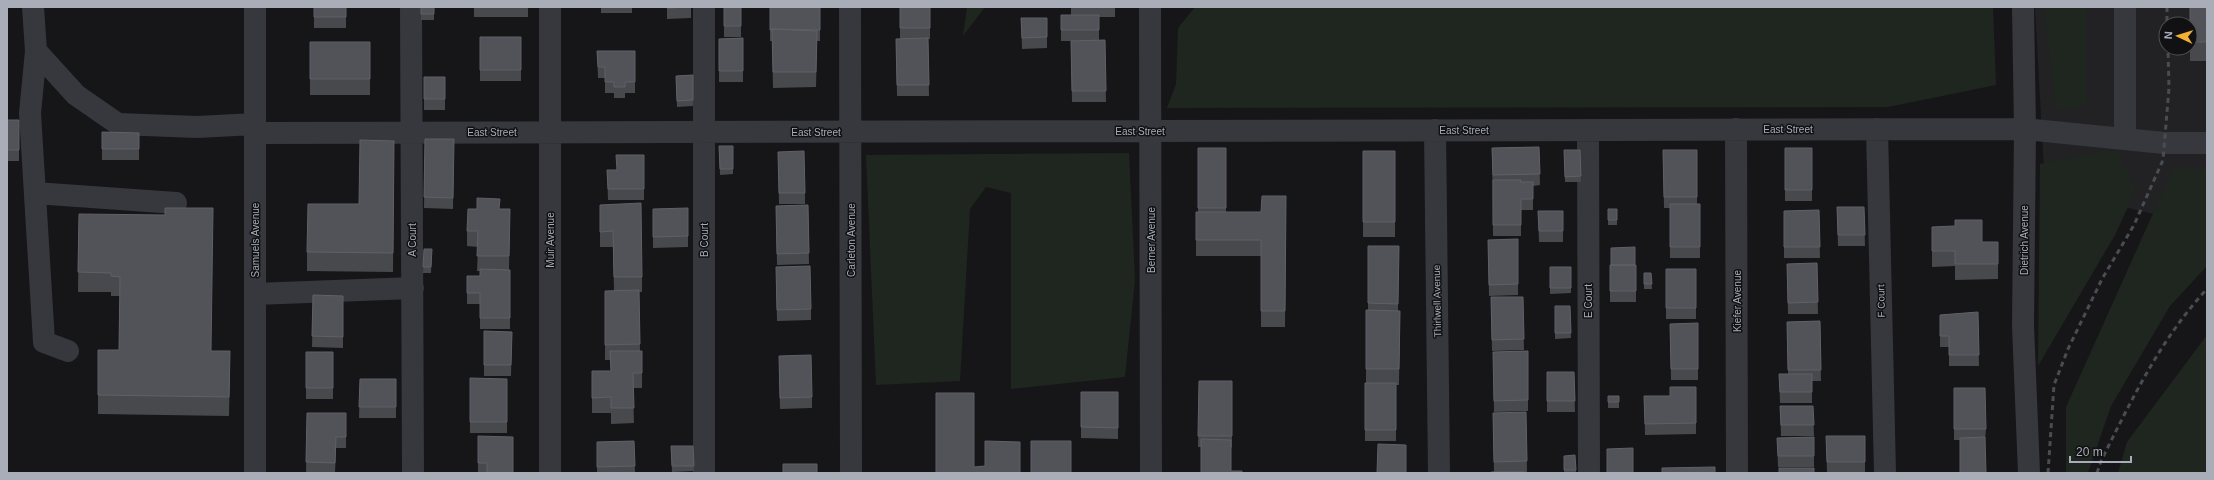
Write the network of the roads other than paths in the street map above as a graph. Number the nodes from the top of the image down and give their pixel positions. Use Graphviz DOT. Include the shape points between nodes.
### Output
graph roads {
  1 [pos="33,7"];
  2 [pos="255,7"];
  3 [pos="411,7"];
  4 [pos="550,7"];
  5 [pos="704,7"];
  6 [pos="850,7"];
  7 [pos="1150,7"];
  8 [pos="2023,7"];
  9 [pos="2125,7"];
  10 [pos="36,51"];
  11 [pos="2025,128"];
  12 [pos="255,129"];
  13 [pos="1736,129"];
  14 [pos="1877,129"];
  15 [pos="1435,130"];
  16 [pos="1588,130"];
  17 [pos="1151,131"];
  18 [pos="550,132"];
  19 [pos="703,132"];
  20 [pos="850,132"];
  21 [pos="412,133"];
  22 [pos="2125,139"];
  23 [pos="2207,143"];
  24 [pos="35,193"];
  25 [pos="176,203"];
  26 [pos="412,288"];
  27 [pos="255,294"];
  28 [pos="68,351"];
  29 [pos="255,473"];
  30 [pos="413,473"];
  31 [pos="550,473"];
  32 [pos="704,473"];
  33 [pos="851,473"];
  34 [pos="1151,473"];
  35 [pos="1439,473"];
  36 [pos="1589,473"];
  37 [pos="1737,473"];
  38 [pos="1885,473"];
  39 [pos="2029,473"];
  1 -- 10 [label="street"];
  2 -- 12 [label="street, Samuels Avenue"];
  3 -- 21 [label="street, A Court"];
  4 -- 18 [label="street, Muir Avenue"];
  5 -- 19 [label="street, B Court"];
  6 -- 20 [label="street, Carleton Avenue"];
  7 -- 17 [label="street, Berner Avenue"];
  8 -- 11 [label="street, Dietrich Avenue"];
  9 -- 22 [label="street"];
  10 -- 12 [label="street, East Street" via="76,95 118,124"];
  10 -- 24 [label="street" via="30,113"];
  11 -- 14 [label="street, East Street"];
  11 -- 22 [label="street, East Street"];
  11 -- 39 [label="street, Dietrich Avenue" via="2023,326"];
  12 -- 21 [label="street, East Street"];
  12 -- 27 [label="street, Samuels Avenue"];
  13 -- 14 [label="street, East Street"];
  13 -- 16 [label="street, East Street"];
  13 -- 37 [label="street, Kiefer Avenue"];
  14 -- 38 [label="street, F Court"];
  15 -- 16 [label="street, East Street"];
  15 -- 17 [label="street, East Street"];
  15 -- 35 [label="street, Thirlwell Avenue"];
  16 -- 36 [label="street, E Court"];
  17 -- 20 [label="street, East Street"];
  17 -- 34 [label="street, Berner Avenue"];
  18 -- 19 [label="street, East Street"];
  18 -- 21 [label="street, East Street"];
  18 -- 31 [label="street, Muir Avenue"];
  19 -- 20 [label="street, East Street"];
  19 -- 32 [label="street, B Court"];
  20 -- 33 [label="street, Carleton Avenue"];
  21 -- 26 [label="street, A Court"];
  22 -- 23 [label="street, East Street" via="2164,143"];
  24 -- 25 [label="street"];
  24 -- 28 [label="street" via="44,342"];
  26 -- 27 [label="street"];
  26 -- 30 [label="street, A Court"];
  27 -- 29 [label="street, Samuels Avenue"];
}
